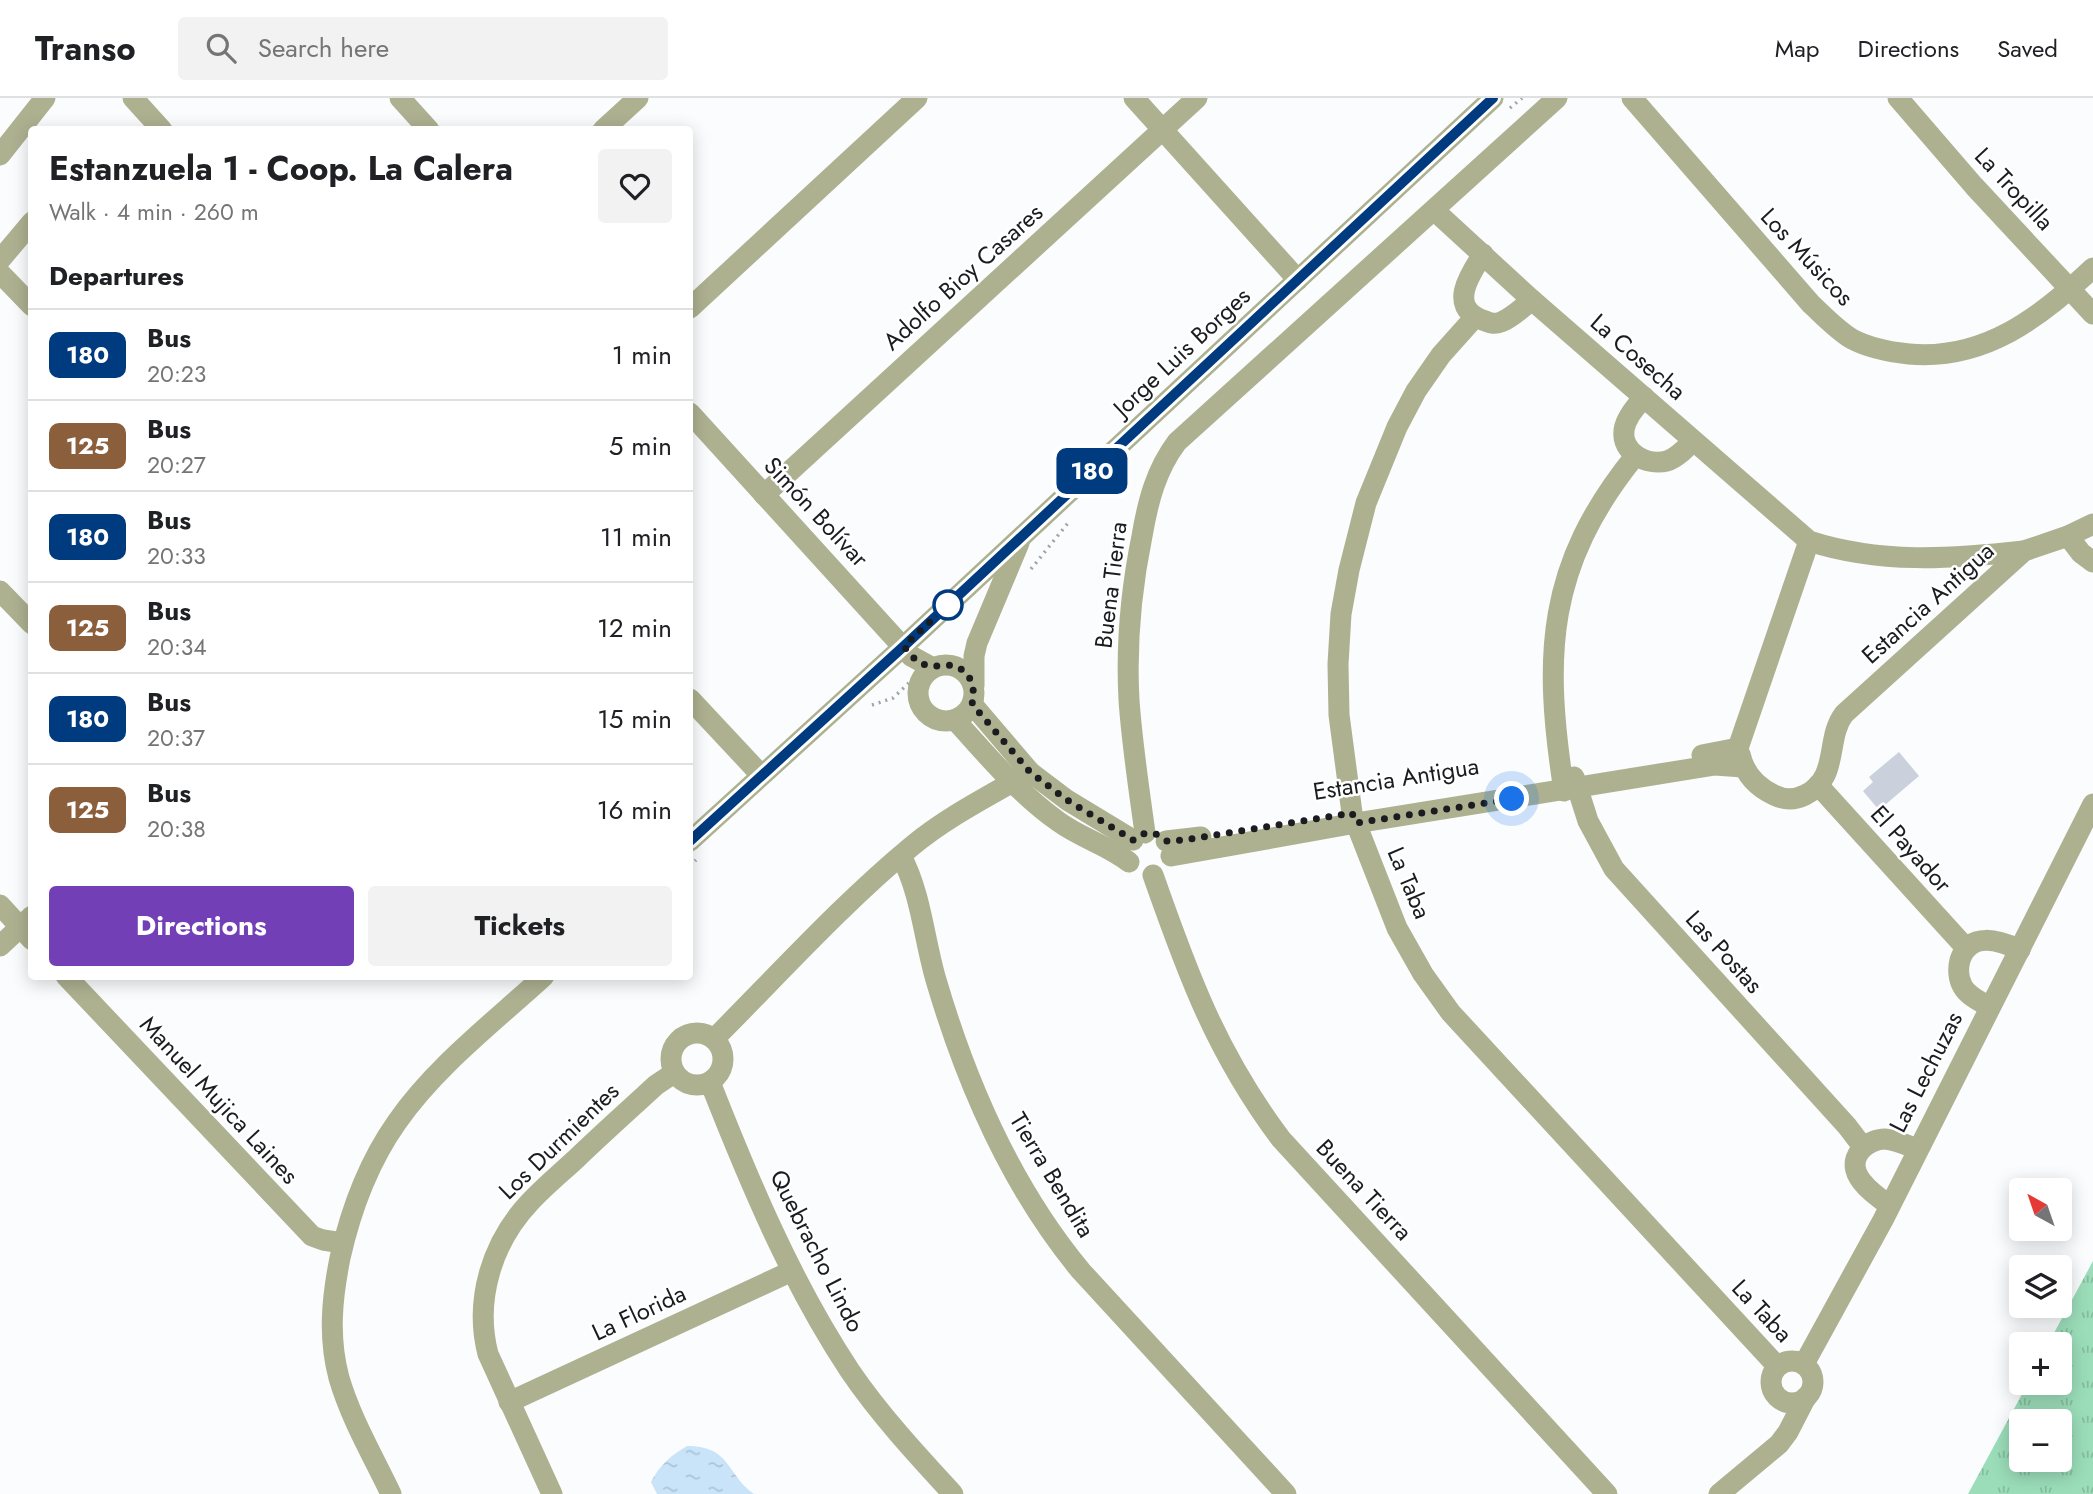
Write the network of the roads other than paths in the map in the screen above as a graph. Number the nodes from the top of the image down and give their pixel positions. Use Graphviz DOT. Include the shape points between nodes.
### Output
graph roads {
  1 [pos="45,98"];
  2 [pos="133,98"];
  3 [pos="400,98"];
  4 [pos="638,98"];
  5 [pos="916,98"];
  6 [pos="1134,98"];
  7 [pos="1197,98"];
  8 [pos="1493,98"];
  9 [pos="1557,98"];
  10 [pos="1632,98"];
  11 [pos="1898,98"];
  12 [pos="158,126"];
  13 [pos="425,126"];
  14 [pos="607,126"];
  15 [pos="1163,130"];
  16 [pos="0,155"];
  17 [pos="1435,211"];
  18 [pos="28,227"];
  19 [pos="1483,254"];
  20 [pos="0,260"];
  21 [pos="2093,268"];
  22 [pos="0,273"];
  23 [pos="1298,280"];
  24 [pos="2071,289"];
  25 [pos="1532,300"];
  26 [pos="28,302"];
  27 [pos="693,305"];
  28 [pos="2093,314"];
  29 [pos="1475,317"];
  30 [pos="1644,397"];
  31 [pos="693,416"];
  32 [pos="1693,441"];
  33 [pos="1635,456"];
  34 [pos="764,495"];
  35 [pos="2093,524"];
  36 [pos="1022,535"];
  37 [pos="2068,536"];
  38 [pos="1809,541"];
  39 [pos="2024,551"];
  40 [pos="1965,558"];
  41 [pos="2093,562"];
  42 [pos="0,591"];
  43 [pos="1975,596"];
  44 [pos="28,620"];
  45 [pos="904,646"];
  46 [pos="933,668"];
  47 [pos="973,695"];
  48 [pos="918,698"];
  49 [pos="693,702"];
  50 [pos="956,720"];
  51 [pos="980,731"];
  52 [pos="1741,758"];
  53 [pos="761,775"];
  54 [pos="1021,777"];
  55 [pos="1569,784"];
  56 [pos="1818,785"];
  57 [pos="2093,804"];
  58 [pos="1354,818"];
  59 [pos="1139,836"];
  60 [pos="693,838"];
  61 [pos="1169,849"];
  62 [pos="901,856"];
  63 [pos="1129,862"];
  64 [pos="1153,875"];
  65 [pos="0,905"];
  66 [pos="28,928"];
  67 [pos="0,946"];
  68 [pos="1966,948"];
  69 [pos="2020,950"];
  70 [pos="70,980"];
  71 [pos="540,980"];
  72 [pos="1989,1007"];
  73 [pos="714,1040"];
  74 [pos="674,1073"];
  75 [pos="710,1082"];
  76 [pos="1863,1147"];
  77 [pos="1917,1149"];
  78 [pos="1889,1205"];
  79 [pos="343,1243"];
  80 [pos="792,1271"];
  81 [pos="1804,1364"];
  82 [pos="1777,1366"];
  83 [pos="1806,1397"];
  84 [pos="1778,1398"];
  85 [pos="509,1402"];
  86 [pos="1788,1432"];
  87 [pos="378,1467"];
  88 [pos="379,1494"];
  89 [pos="391,1494"];
  90 [pos="552,1494"];
  91 [pos="953,1494"];
  92 [pos="1286,1494"];
  93 [pos="1608,1494"];
  94 [pos="1719,1494"];
  1 -- 16 [label="street"];
  2 -- 12 [label="street"];
  3 -- 13 [label="street"];
  4 -- 14 [label="street"];
  5 -- 27 [label="street"];
  6 -- 15 [label="street"];
  7 -- 15 [label="street, Adolfo Bioy Casares"];
  8 -- 23 [label="street, Jorge Luis Borges"];
  9 -- 17 [label="street, Buena Tierra"];
  10 -- 24 [label="street, Los Músicos" via="1811,304 1853,339 1874,348 1928,356 1981,347 2036,317"];
  11 -- 24 [label="street, La Tropilla"];
  15 -- 23 [label="street"];
  15 -- 34 [label="street, Adolfo Bioy Casares"];
  17 -- 19 [label="street, La Cosecha"];
  17 -- 59 [label="street, Buena Tierra" via="1177,442 1165,458 1148,503 1135,570 1128,667"];
  18 -- 20 [label="street"];
  19 -- 25 [label="street, La Cosecha"];
  19 -- 29 [label="street" via="1464,293 1465,305"];
  21 -- 24 [label="street, Los Músicos"];
  22 -- 26 [label="street"];
  23 -- 36 [label="street, Jorge Luis Borges"];
  24 -- 28 [label="street, La Tropilla"];
  25 -- 29 [label="street" via="1502,322 1490,324"];
  25 -- 30 [label="street, La Cosecha"];
  29 -- 58 [label="street, La Taba" via="1435,364 1397,427 1366,503 1349,570 1341,614 1339,715"];
  30 -- 32 [label="street, La Cosecha"];
  30 -- 33 [label="street" via="1624,429 1624,440"];
  31 -- 34 [label="street, Simón Bolívar"];
  32 -- 33 [label="street" via="1668,461"];
  32 -- 38 [label="street, La Cosecha"];
  33 -- 55 [label="street, Las Postas" via="1612,484 1579,542 1557,617 1553,708"];
  34 -- 45 [label="street, Simón Bolívar"];
  35 -- 37 [label="street, Estancia Antigua"];
  36 -- 45 [label="street, Jorge Luis Borges"];
  36 -- 47 [label="street" via="977,643"];
  37 -- 39 [label="street, Estancia Antigua"];
  37 -- 41 [label="street"];
  38 -- 40 [label="street, La Cosecha" via="1878,557"];
  38 -- 52 [label="street"];
  39 -- 40 [label="street, La Cosecha"];
  39 -- 43 [label="street, Estancia Antigua"];
  40 -- 43 [label="street" via="1979,573"];
  42 -- 44 [label="street"];
  43 -- 56 [label="street, Estancia Antigua" via="1844,713 1836,724 1826,777"];
  45 -- 46 [label="street, Simón Bolívar" via="920,663"];
  45 -- 48 [label="street"];
  45 -- 53 [label="street, Jorge Luis Borges"];
  46 -- 47 [label="street" via="958,667 970,678"];
  46 -- 48 [label="street" via="920,680"];
  47 -- 50 [label="street"];
  47 -- 51 [label="street"];
  48 -- 50 [label="street" via="936,720"];
  49 -- 53 [label="street"];
  50 -- 51 [label="street"];
  51 -- 54 [label="street"];
  52 -- 55 [label="street, Estancia Antigua"];
  52 -- 56 [label="street" via="1753,781 1780,798 1802,797"];
  53 -- 60 [label="street, Jorge Luis Borges"];
  54 -- 59 [label="street"];
  54 -- 62 [label="street"];
  54 -- 63 [label="street" via="1061,824"];
  55 -- 58 [label="street, Estancia Antigua"];
  55 -- 76 [label="street, Las Postas" via="1614,869"];
  56 -- 68 [label="street, El Payador"];
  57 -- 69 [label="street, Las Lechuzas"];
  58 -- 61 [label="street, Estancia Antigua"];
  58 -- 82 [label="street, La Taba" via="1397,928 1444,1004"];
  59 -- 61 [label="street" via="1157,834"];
  59 -- 63 [label="street" via="1128,850"];
  61 -- 64 [label="street" via="1165,869"];
  62 -- 73 [label="street"];
  62 -- 92 [label="street, Tierra Bendita" via="911,875 953,1032 995,1133 1037,1209 1081,1271"];
  63 -- 64 [label="street" via="1136,872"];
  64 -- 93 [label="street, Buena Tierra" via="1203,1010 1260,1110"];
  65 -- 66 [label="street"];
  66 -- 67 [label="street"];
  68 -- 69 [label="street" via="1991,940"];
  68 -- 72 [label="street" via="1959,963 1963,987"];
  69 -- 72 [label="street, Las Lechuzas"];
  70 -- 79 [label="street, Manuel Mujica Laines" via="312,1236"];
  71 -- 79 [label="street" via="450,1062 398,1121 368,1171"];
  72 -- 77 [label="street, Las Lechuzas"];
  73 -- 74 [label="street" via="699,1033 683,1037 672,1049"];
  73 -- 75 [label="street" via="723,1062"];
  74 -- 75 [label="street" via="694,1086"];
  74 -- 85 [label="street, Los Durmientes" via="530,1202 496,1254 482,1305 482,1333"];
  75 -- 80 [label="street, Quebracho Lindo"];
  76 -- 77 [label="street" via="1885,1139"];
  76 -- 78 [label="street" via="1857,1155 1858,1175 1866,1188"];
  77 -- 78 [label="street, Las Lechuzas"];
  78 -- 81 [label="street, Las Lechuzas"];
  79 -- 87 [label="street" via="332,1306 334,1352 346,1399"];
  80 -- 85 [label="street, La Florida"];
  80 -- 91 [label="street, Quebracho Lindo" via="863,1390"];
  81 -- 82 [label="street, La Taba" via="1790,1360"];
  81 -- 83 [label="street, La Taba" via="1813,1380"];
  82 -- 84 [label="street, La Taba" via="1771,1378"];
  83 -- 84 [label="street" via="1795,1403"];
  83 -- 86 [label="street"];
  84 -- 86 [label="street" via="1787,1413"];
  85 -- 90 [label="street, Los Durmientes"];
  86 -- 94 [label="street"];
  87 -- 88 [label="street"];
  87 -- 89 [label="street"];
}
